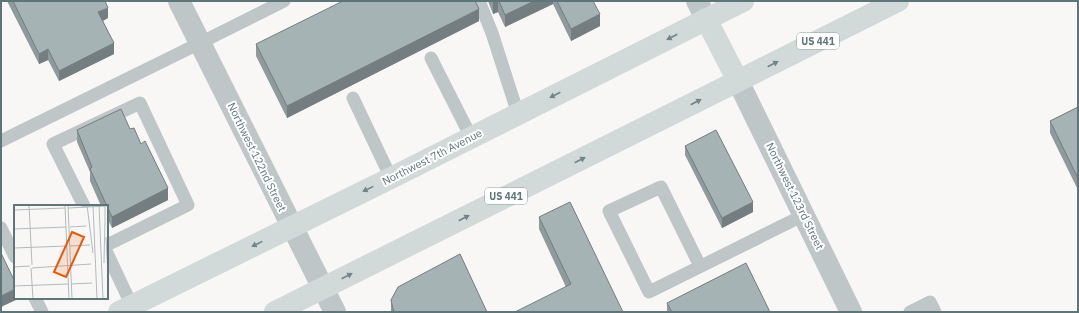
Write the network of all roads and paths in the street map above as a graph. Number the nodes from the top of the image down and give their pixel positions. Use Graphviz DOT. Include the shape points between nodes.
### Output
graph roads {
  1 [pos="179,1"];
  2 [pos="284,1"];
  3 [pos="479,1"];
  4 [pos="744,1"];
  5 [pos="898,1"];
  6 [pos="702,10"];
  7 [pos="200,43"];
  8 [pos="432,58"];
  9 [pos="738,81"];
  10 [pos="353,98"];
  11 [pos="518,114"];
  12 [pos="471,137"];
  13 [pos="1,141"];
  14 [pos="391,178"];
  15 [pos="84,205"];
  16 [pos="804,215"];
  17 [pos="292,227"];
  18 [pos="1,228"];
  19 [pos="108,245"];
  20 [pos="14,255"];
  21 [pos="108,256"];
  22 [pos="700,266"];
  23 [pos="323,288"];
  24 [pos="36,299"];
  25 [pos="126,309"];
  26 [pos="42,312"];
  27 [pos="275,312"];
  28 [pos="334,312"];
  29 [pos="851,312"];
  30 [pos="910,312"];
  31 [pos="934,312"];
  1 -- 7 [label="street, Northwest 122nd Street"];
  2 -- 7 [label="lane"];
  3 -- 11 [label="lane" via="492,32"];
  4 -- 6 [label="main road, Northwest 7th Avenue"];
  9 -- 5 [label="main road, US 441, one-way"];
  6 -- 9 [label="main road"];
  6 -- 11 [label="main road, Northwest 7th Avenue, one-way"];
  7 -- 13 [label="lane"];
  7 -- 17 [label="street, Northwest 122nd Street"];
  8 -- 12 [label="lane"];
  9 -- 16 [label="street, Northwest 123rd Street"];
  23 -- 9 [label="main road, US 441, one-way"];
  10 -- 14 [label="lane"];
  11 -- 12 [label="main road, Northwest 7th Avenue"];
  12 -- 14 [label="main road, Northwest 7th Avenue"];
  14 -- 17 [label="main road, Northwest 7th Avenue, one-way"];
  15 -- 19 [label="lane" via="53,144 140,103 188,205"];
  16 -- 22 [label="lane"];
  16 -- 29 [label="street, Northwest 123rd Street"];
  17 -- 23 [label="street, Northwest 122nd Street"];
  17 -- 25 [label="main road, Northwest 7th Avenue, one-way"];
  18 -- 20 [label="lane"];
  21 -- 25 [label="lane"];
  22 -- 22 [label="lane" via="649,292 609,211 661,187"];
  23 -- 27 [label="main road, US 441"];
  23 -- 28 [label="street, Northwest 122nd Street"];
  24 -- 26 [label="lane"];
  30 -- 31 [label="lane" via="930,302"];
}
